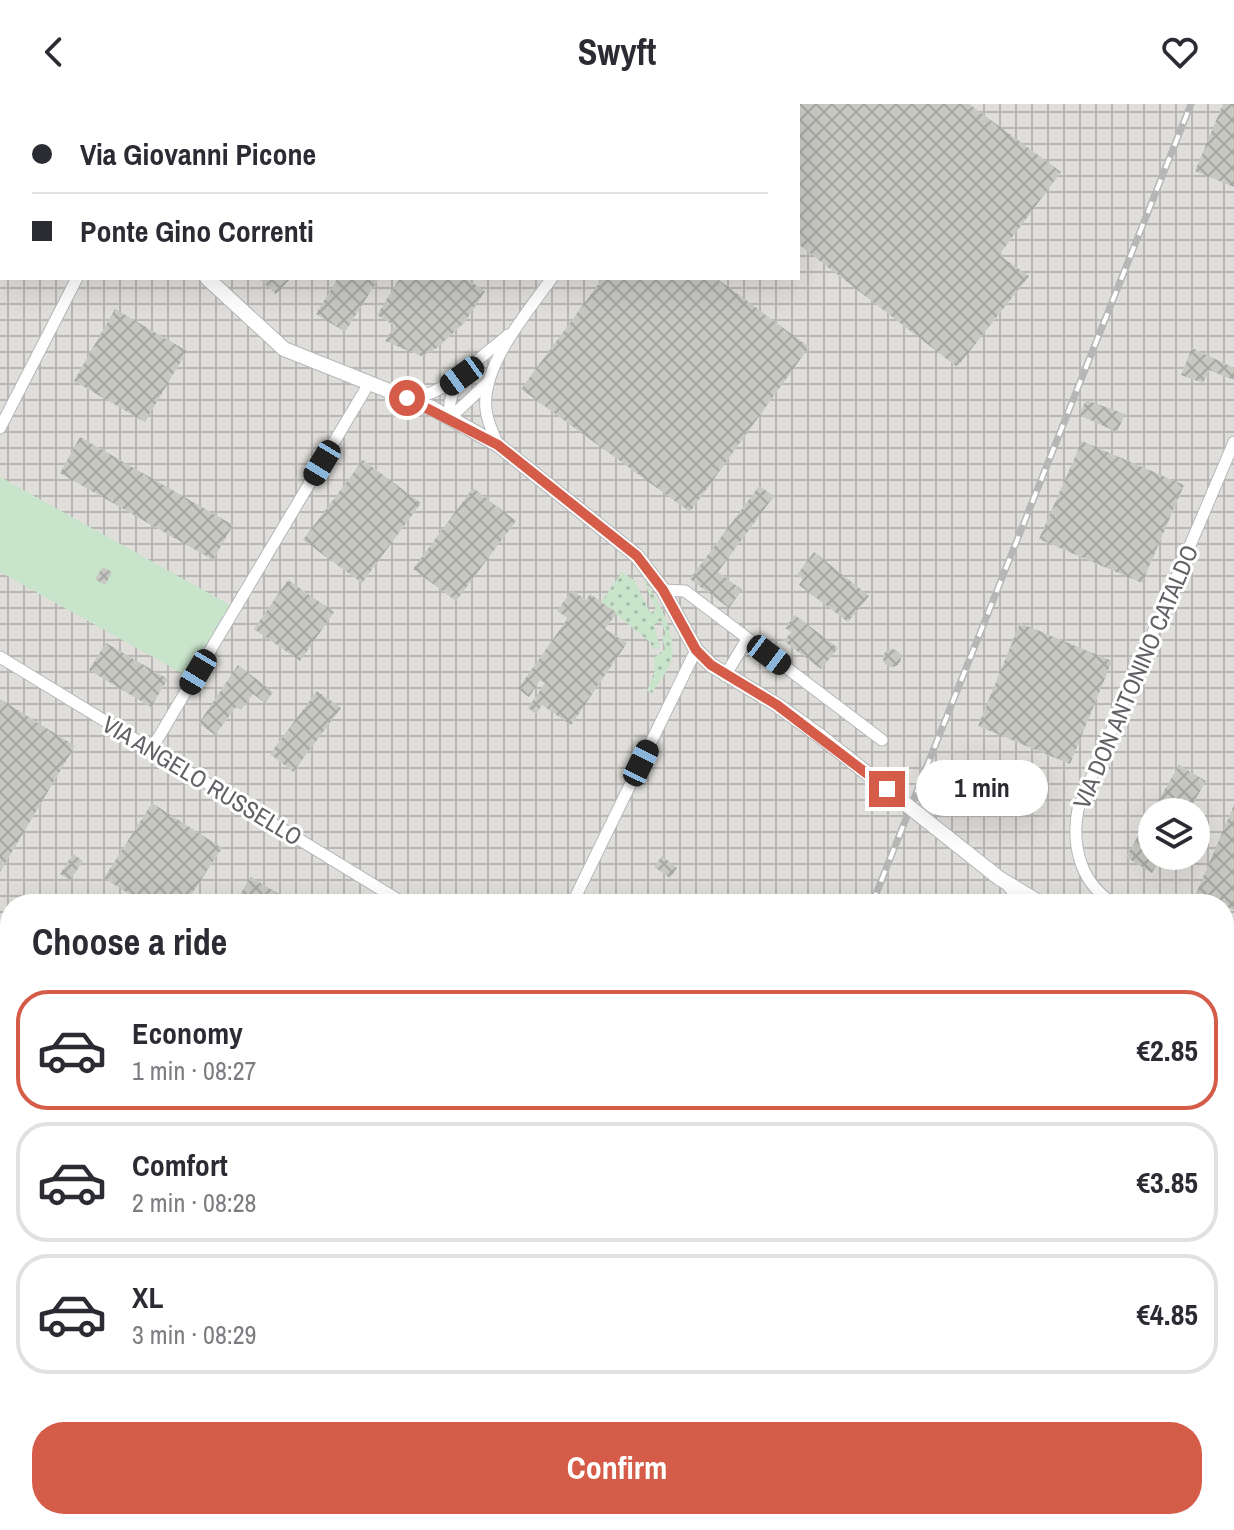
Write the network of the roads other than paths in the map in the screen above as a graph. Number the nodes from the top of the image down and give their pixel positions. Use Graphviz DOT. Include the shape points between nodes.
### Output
graph roads {
  1 [pos="76,280"];
  2 [pos="209,280"];
  3 [pos="551,280"];
  4 [pos="514,329"];
  5 [pos="462,376"];
  6 [pos="490,378"];
  7 [pos="368,385"];
  8 [pos="407,398"];
  9 [pos="450,418"];
  10 [pos="0,428"];
  11 [pos="1234,442"];
  12 [pos="498,445"];
  13 [pos="663,590"];
  14 [pos="747,639"];
  15 [pos="696,650"];
  16 [pos="0,657"];
  17 [pos="725,676"];
  18 [pos="882,740"];
  19 [pos="151,750"];
  20 [pos="1003,881"];
  21 [pos="389,894"];
  22 [pos="577,894"];
  23 [pos="1013,894"];
  24 [pos="1025,894"];
  25 [pos="1100,894"];
  1 -- 10 [label="street"];
  2 -- 7 [label="street" via="284,349"];
  3 -- 4 [label="street"];
  4 -- 5 [label="street"];
  4 -- 6 [label="street"];
  5 -- 8 [label="street" via="448,386"];
  5 -- 9 [label="street" via="448,402"];
  6 -- 9 [label="street"];
  6 -- 12 [label="street" via="486,411"];
  7 -- 8 [label="street"];
  7 -- 19 [label="street"];
  8 -- 9 [label="street"];
  9 -- 12 [label="street"];
  11 -- 25 [label="street, VIA DON ANTONINO CATALDO" via="1078,809 1074,827 1084,873"];
  12 -- 13 [label="street" via="637,556"];
  13 -- 14 [label="street" via="685,591"];
  13 -- 15 [label="street"];
  14 -- 17 [label="street"];
  14 -- 18 [label="street"];
  15 -- 17 [label="street"];
  15 -- 22 [label="street"];
  16 -- 19 [label="street, VIA ANGELO RUSSELLO"];
  17 -- 20 [label="street, bridge" via="820,736"];
  19 -- 21 [label="street, VIA ANGELO RUSSELLO"];
  20 -- 23 [label="street"];
  20 -- 24 [label="street"];
}
